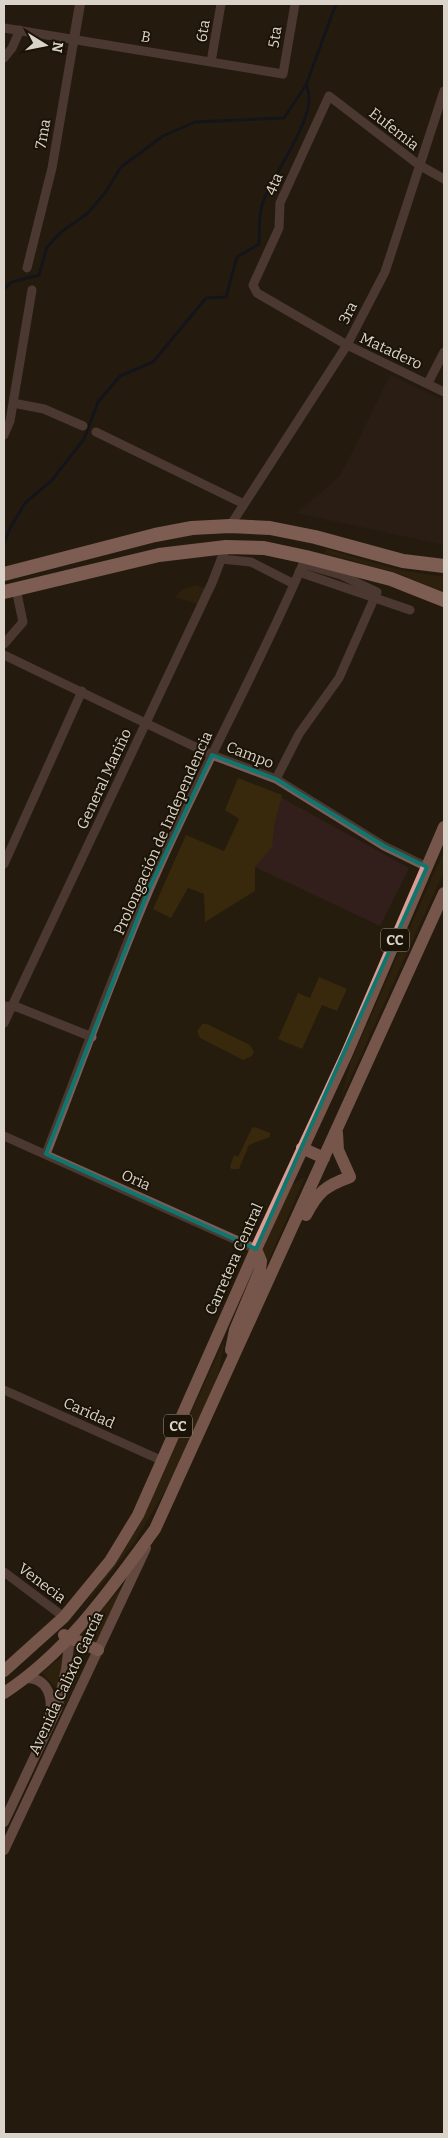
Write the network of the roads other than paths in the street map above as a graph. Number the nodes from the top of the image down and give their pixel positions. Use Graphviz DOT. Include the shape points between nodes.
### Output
graph roads {
  1 [pos="80,4"];
  2 [pos="221,4"];
  3 [pos="295,4"];
  4 [pos="4,28"];
  5 [pos="20,30"];
  6 [pos="74,39"];
  7 [pos="4,58"];
  8 [pos="211,62"];
  9 [pos="283,74"];
  10 [pos="444,91"];
  11 [pos="329,96"];
  12 [pos="419,165"];
  13 [pos="444,180"];
  14 [pos="28,268"];
  15 [pos="253,285"];
  16 [pos="32,290"];
  17 [pos="347,345"];
  18 [pos="444,352"];
  19 [pos="428,383"];
  20 [pos="444,392"];
  21 [pos="13,404"];
  22 [pos="83,426"];
  23 [pos="96,432"];
  24 [pos="4,435"];
  25 [pos="244,504"];
  26 [pos="230,526"];
  27 [pos="224,553"];
  28 [pos="303,564"];
  29 [pos="444,566"];
  30 [pos="4,574"];
  31 [pos="294,584"];
  32 [pos="404,584"];
  33 [pos="10,590"];
  34 [pos="374,598"];
  35 [pos="444,600"];
  36 [pos="444,608"];
  37 [pos="410,610"];
  38 [pos="4,644"];
  39 [pos="4,655"];
  40 [pos="82,692"];
  41 [pos="146,724"];
  42 [pos="212,755"];
  43 [pos="276,779"];
  44 [pos="444,827"];
  45 [pos="4,864"];
  46 [pos="427,866"];
  47 [pos="444,893"];
  48 [pos="8,1007"];
  49 [pos="4,1023"];
  50 [pos="92,1037"];
  51 [pos="338,1126"];
  52 [pos="4,1136"];
  53 [pos="302,1148"];
  54 [pos="46,1154"];
  55 [pos="324,1158"];
  56 [pos="286,1240"];
  57 [pos="256,1249"];
  58 [pos="226,1372"];
  59 [pos="4,1390"];
  60 [pos="163,1461"];
  61 [pos="155,1529"];
  62 [pos="110,1561"];
  63 [pos="4,1572"];
  64 [pos="64,1617"];
  65 [pos="47,1633"];
  66 [pos="70,1638"];
  67 [pos="98,1650"];
  68 [pos="4,1671"];
  69 [pos="25,1678"];
  70 [pos="4,1691"];
  71 [pos="48,1728"];
  72 [pos="4,1822"];
  73 [pos="4,1850"];
  1 -- 6 [label="street, 7ma"];
  2 -- 8 [label="street, 6ta"];
  3 -- 9 [label="street, 5ta"];
  4 -- 5 [label="street, B"];
  5 -- 6 [label="street, B"];
  5 -- 7 [label="street"];
  6 -- 8 [label="street, B"];
  6 -- 14 [label="street, 7ma" via="52,168"];
  8 -- 9 [label="street, B"];
  10 -- 12 [label="street, 3ra"];
  11 -- 12 [label="street, Eufemia"];
  11 -- 15 [label="street, 4ta" via="280,203 279,228"];
  12 -- 13 [label="street, Eufemia"];
  12 -- 17 [label="street, 3ra" via="385,272"];
  15 -- 17 [label="street, Matadero" via="257,293"];
  16 -- 21 [label="street"];
  17 -- 19 [label="street, Matadero"];
  17 -- 25 [label="street, 3ra"];
  18 -- 19 [label="street"];
  19 -- 20 [label="street, Matadero"];
  21 -- 22 [label="street" via="44,409"];
  21 -- 24 [label="street"];
  23 -- 25 [label="street"];
  25 -- 26 [label="street, 3ra"];
  26 -- 29 [label="highway" via="270,528 403,561"];
  26 -- 30 [label="highway" via="192,528 155,535"];
  27 -- 28 [label="highway" via="264,548"];
  27 -- 31 [label="street" via="251,562"];
  27 -- 33 [label="highway" via="159,555"];
  27 -- 41 [label="street, General Mariño"];
  28 -- 31 [label="street, Prolongación de Independencia"];
  28 -- 32 [label="highway"];
  28 -- 34 [label="street" via="341,575 377,592"];
  31 -- 42 [label="street, Prolongación de Independencia" via="261,659"];
  32 -- 35 [label="highway"];
  32 -- 36 [label="main road"];
  33 -- 38 [label="street" via="23,622"];
  34 -- 37 [label="street"];
  34 -- 43 [label="street" via="339,678 299,734"];
  39 -- 40 [label="street, Campo"];
  40 -- 41 [label="street, Campo"];
  40 -- 45 [label="street"];
  41 -- 42 [label="street, Campo"];
  41 -- 48 [label="street, General Mariño"];
  42 -- 43 [label="street, Campo"];
  42 -- 50 [label="street, Prolongación de Independencia" via="149,889"];
  43 -- 46 [label="street, Campo" via="384,846"];
  44 -- 46 [label="main road, Carretera Central / CC"];
  46 -- 53 [label="main road, Carretera Central / CC" via="347,1053"];
  47 -- 51 [label="main road, CC"];
  48 -- 49 [label="street, General Mariño"];
  48 -- 50 [label="street" via="17,1007"];
  50 -- 54 [label="street, Prolongación de Independencia"];
  51 -- 55 [label="main road, CC"];
  51 -- 56 [label="main road" via="338,1150 350,1176 318,1193 297,1231"];
  52 -- 54 [label="street, Oria"];
  53 -- 55 [label="main road"];
  53 -- 57 [label="main road, Carretera Central / CC"];
  54 -- 57 [label="street, Oria"];
  55 -- 56 [label="main road, CC"];
  56 -- 58 [label="main road, CC"];
  57 -- 58 [label="main road" via="261,1261 260,1270 235,1330"];
  57 -- 60 [label="main road, Carretera Central / CC"];
  58 -- 61 [label="main road, CC"];
  59 -- 60 [label="street, Caridad"];
  60 -- 62 [label="main road, Carretera Central / CC" via="138,1515"];
  61 -- 66 [label="main road, CC"];
  61 -- 67 [label="main road, Avenida Calixto García"];
  62 -- 64 [label="main road, Carretera Central / CC"];
  62 -- 66 [label="main road" via="76,1610"];
  63 -- 64 [label="street, Venecia"];
  64 -- 65 [label="main road, Carretera Central / CC"];
  65 -- 66 [label="main road"];
  65 -- 68 [label="main road, Carretera Central / CC"];
  66 -- 67 [label="main road"];
  66 -- 69 [label="main road, CC"];
  66 -- 71 [label="main road, Avenida Calixto García" via="59,1701"];
  67 -- 73 [label="main road, Avenida Calixto García"];
  69 -- 70 [label="main road, CC"];
  69 -- 71 [label="main road" via="38,1681 51,1694"];
  71 -- 72 [label="main road, Avenida Calixto García"];
}
